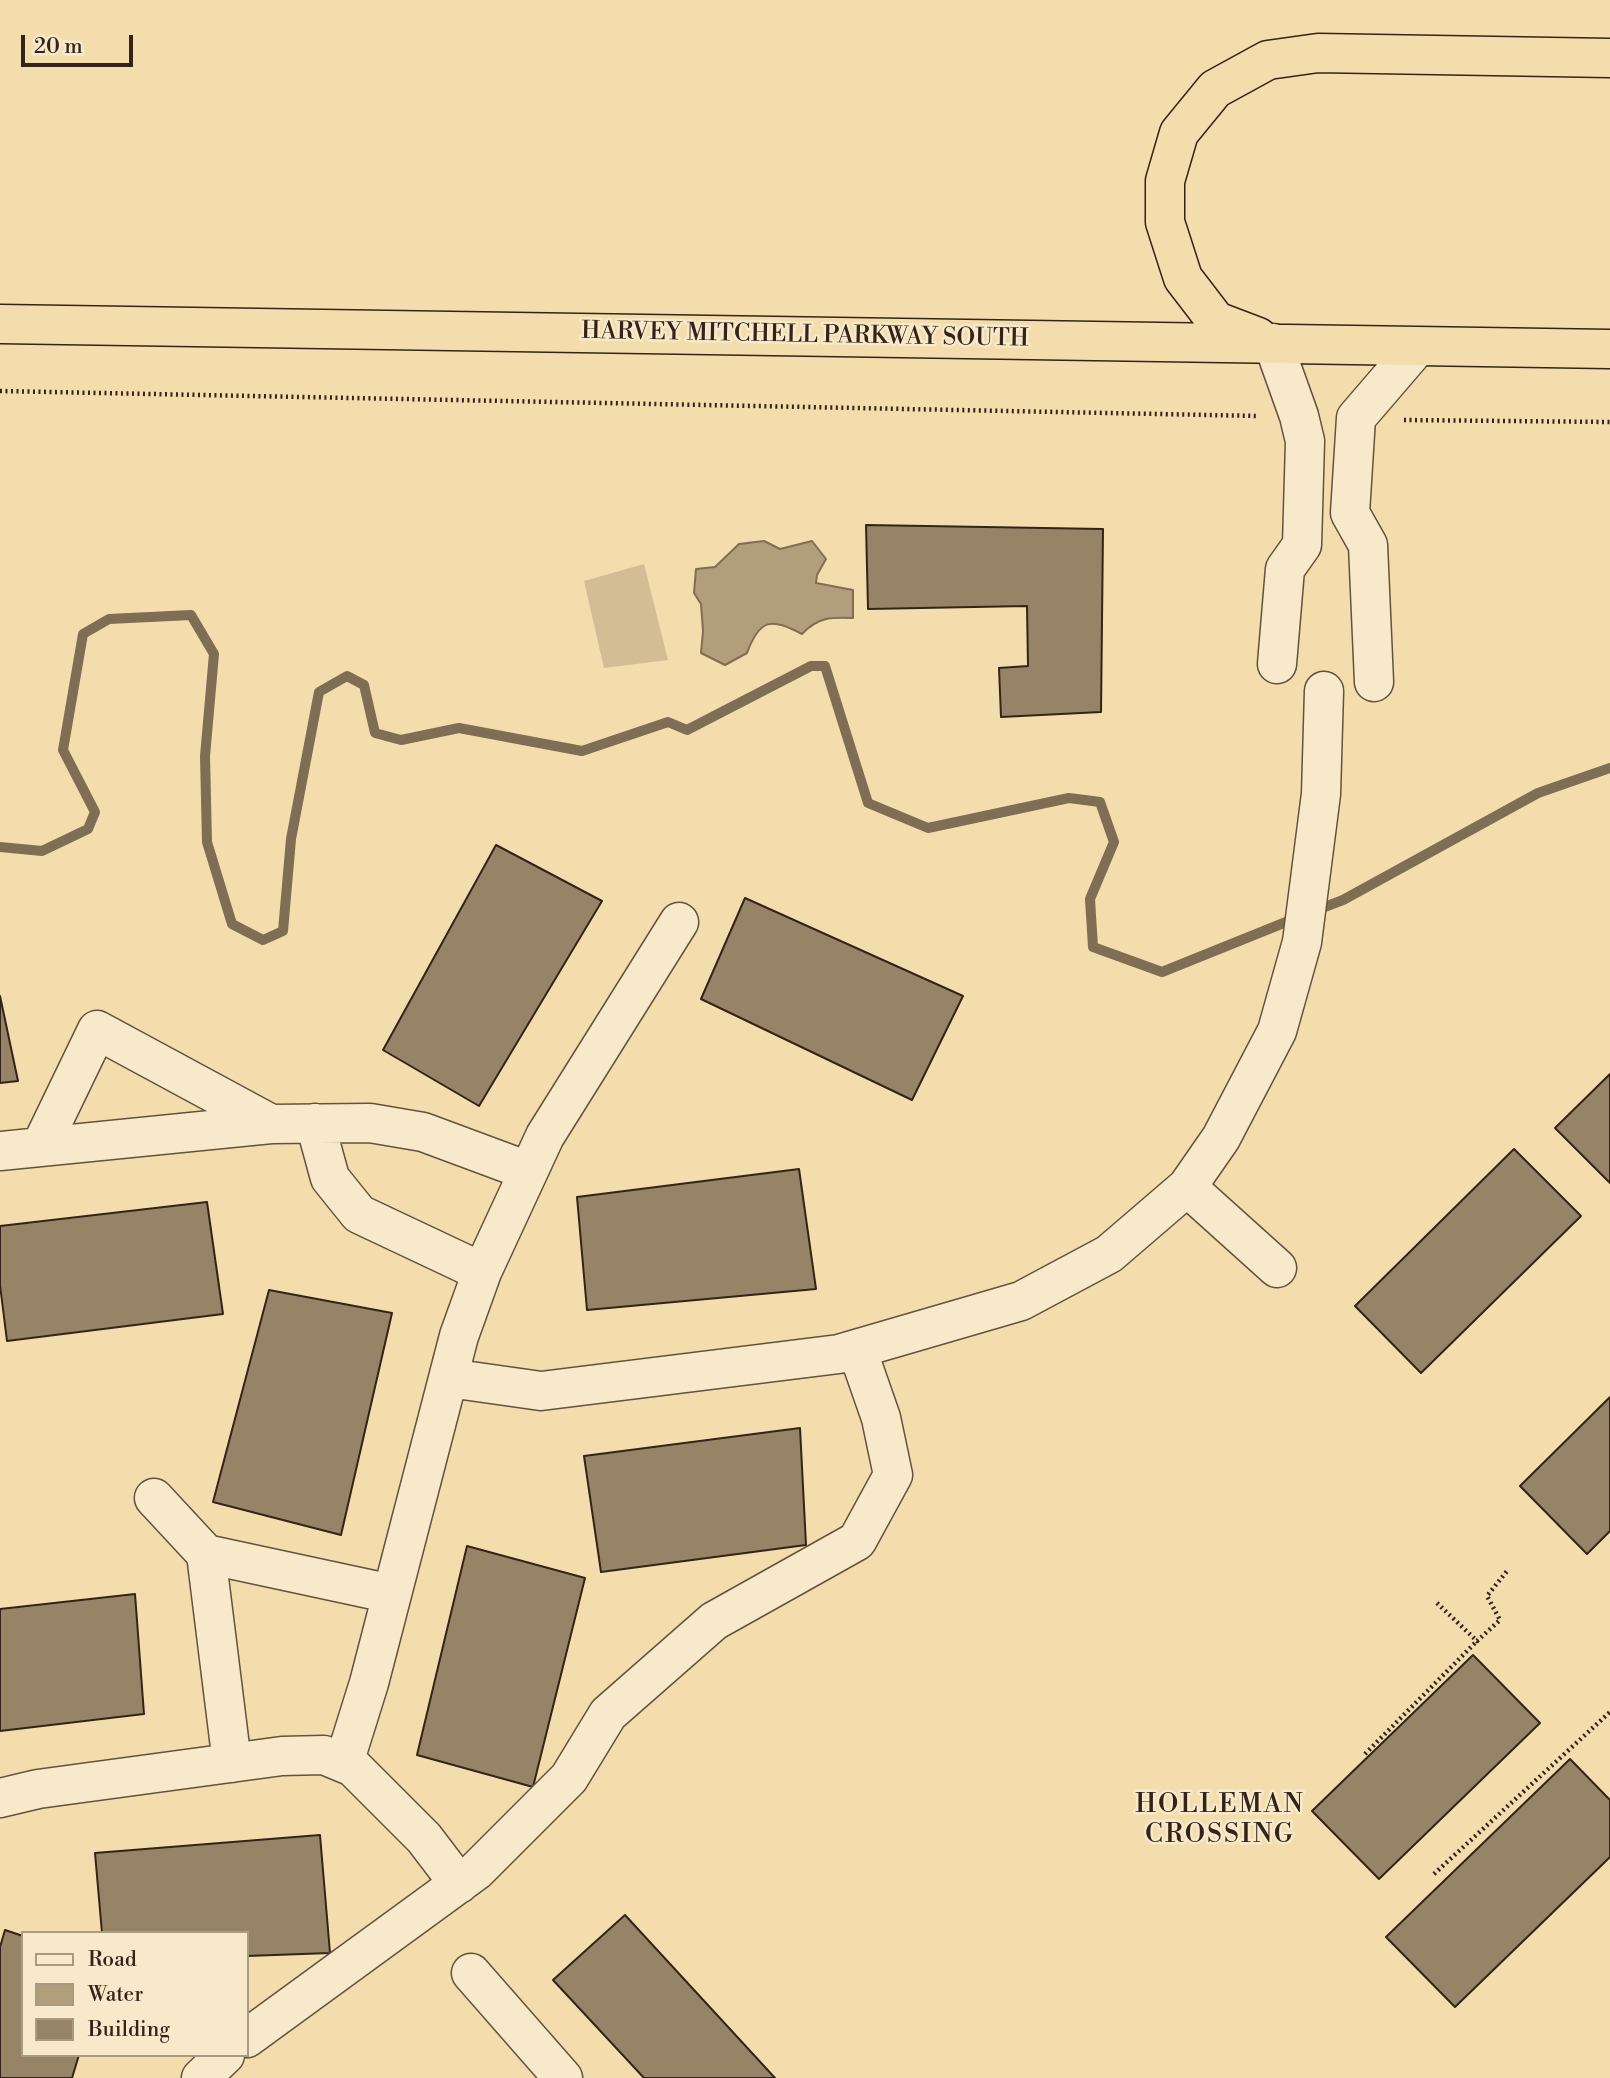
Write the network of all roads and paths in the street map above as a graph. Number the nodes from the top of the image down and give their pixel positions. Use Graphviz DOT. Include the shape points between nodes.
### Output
graph roads {
  1 [pos="1610,58"];
  2 [pos="0,324"];
  3 [pos="1273,343"];
  4 [pos="1417,347"];
  5 [pos="1610,349"];
  6 [pos="0,391"];
  7 [pos="1300,416"];
  8 [pos="1356,418"];
  9 [pos="1610,422"];
  10 [pos="1277,664"];
  11 [pos="1374,682"];
  12 [pos="1324,691"];
  13 [pos="679,922"];
  14 [pos="315,1123"];
  15 [pos="271,1124"];
  16 [pos="41,1146"];
  17 [pos="0,1150"];
  18 [pos="528,1171"];
  19 [pos="1188,1187"];
  20 [pos="1277,1268"];
  21 [pos="482,1272"];
  22 [pos="857,1349"];
  23 [pos="449,1378"];
  24 [pos="154,1498"];
  25 [pos="206,1554"];
  26 [pos="1507,1571"];
  27 [pos="392,1594"];
  28 [pos="1437,1603"];
  29 [pos="1477,1641"];
  30 [pos="1610,1712"];
  31 [pos="1365,1754"];
  32 [pos="232,1763"];
  33 [pos="344,1763"];
  34 [pos="0,1798"];
  35 [pos="1434,1874"];
  36 [pos="459,1884"];
  37 [pos="471,1973"];
  38 [pos="248,2037"];
  39 [pos="223,2057"];
  40 [pos="201,2078"];
  41 [pos="562,2078"];
  1 -- 3 [label="highway" via="1318,53 1268,60 1215,89 1179,133 1165,181 1165,222 1183,278 1216,321"];
  2 -- 3 [label="highway, HARVEY MITCHELL PARKWAY SOUTH"];
  3 -- 4 [label="highway, HARVEY MITCHELL PARKWAY SOUTH"];
  3 -- 7 [label="street"];
  4 -- 5 [label="highway, HARVEY MITCHELL PARKWAY SOUTH"];
  4 -- 8 [label="street"];
  6 -- 7 [label="path"];
  7 -- 10 [label="street" via="1305,441 1302,545 1284,569"];
  8 -- 9 [label="path"];
  8 -- 11 [label="street" via="1350,513 1368,545"];
  12 -- 19 [label="street" via="1321,794 1302,942 1277,1031 1221,1138"];
  13 -- 18 [label="street" via="545,1136"];
  14 -- 15 [label="street"];
  14 -- 18 [label="street" via="370,1123 423,1132"];
  14 -- 21 [label="street" via="331,1178 359,1214"];
  15 -- 16 [label="street"];
  15 -- 16 [label="street" via="97,1030"];
  16 -- 17 [label="street"];
  18 -- 21 [label="street"];
  19 -- 20 [label="street"];
  19 -- 22 [label="street" via="1108,1254 1021,1301"];
  21 -- 23 [label="street"];
  22 -- 23 [label="street" via="541,1391"];
  22 -- 36 [label="street" via="881,1418 893,1475 857,1541 714,1621 608,1714 569,1778"];
  23 -- 27 [label="street"];
  24 -- 25 [label="street"];
  25 -- 27 [label="street"];
  25 -- 32 [label="street"];
  26 -- 29 [label="path" via="1486,1596 1500,1620"];
  27 -- 33 [label="street"];
  28 -- 29 [label="path"];
  29 -- 31 [label="path"];
  30 -- 35 [label="path"];
  32 -- 33 [label="street" via="324,1755"];
  32 -- 34 [label="street"];
  33 -- 36 [label="street" via="424,1838"];
  36 -- 38 [label="street"];
  37 -- 41 [label="street"];
  39 -- 40 [label="street"];
}
